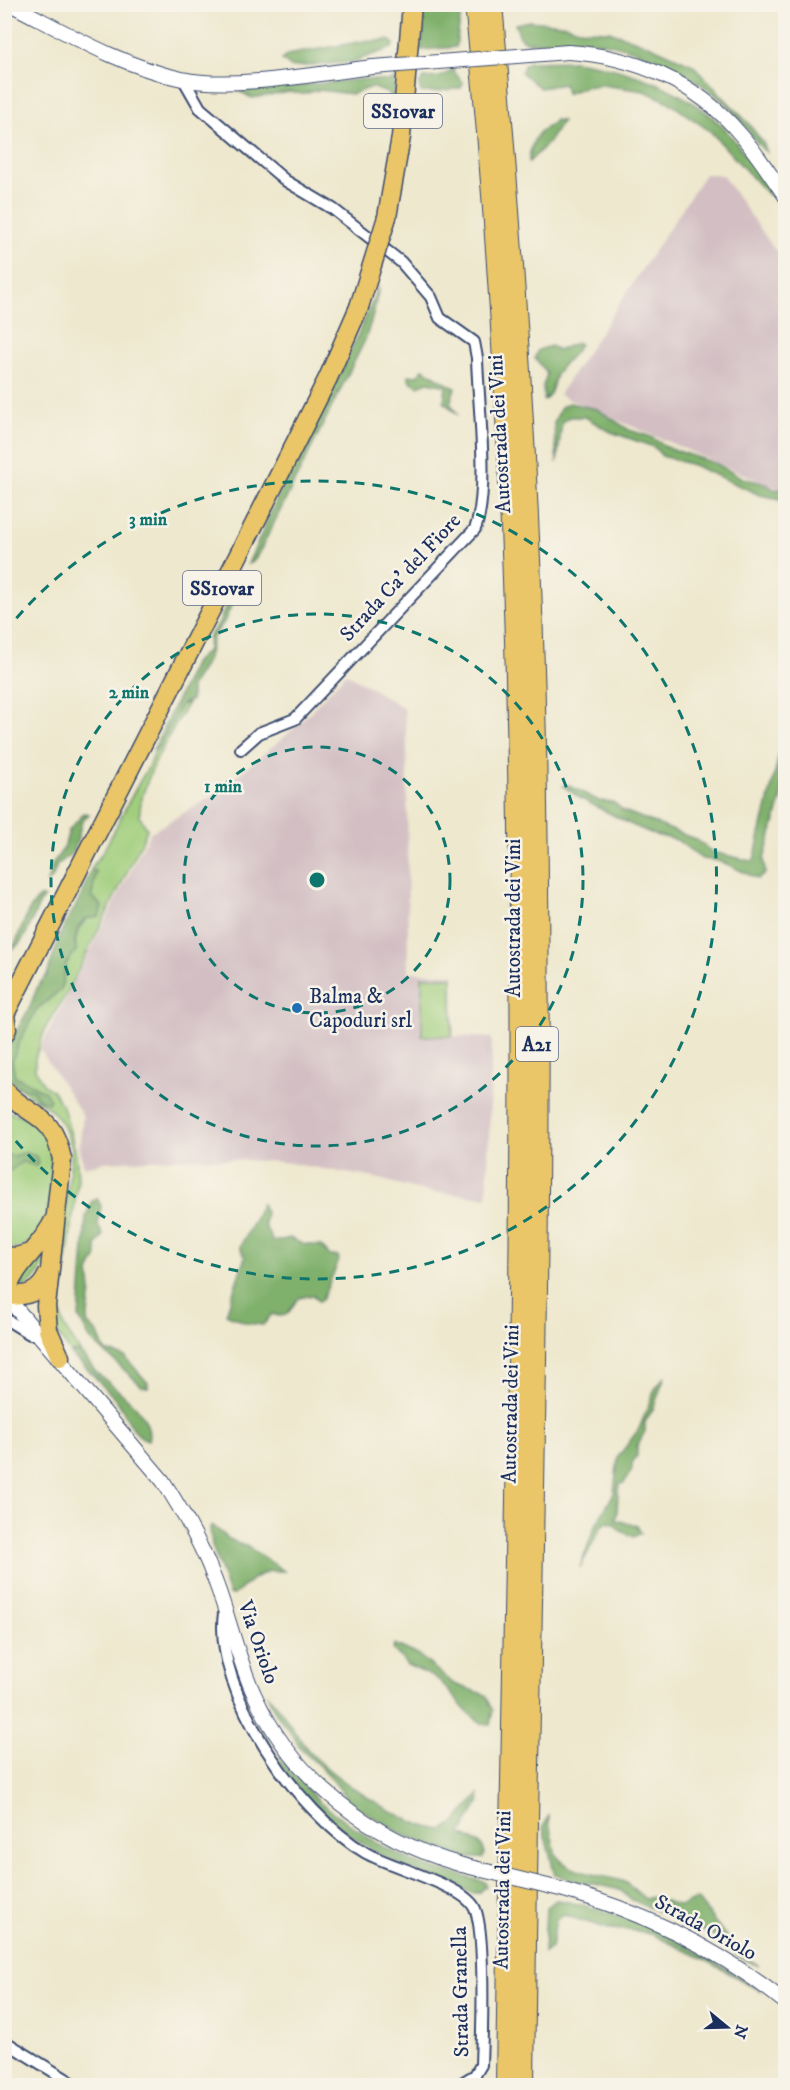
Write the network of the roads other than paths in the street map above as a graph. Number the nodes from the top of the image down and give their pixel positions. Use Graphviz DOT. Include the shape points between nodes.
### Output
graph roads {
  1 [pos="10,4"];
  2 [pos="412,4"];
  3 [pos="475,4"];
  4 [pos="492,4"];
  5 [pos="184,80"];
  6 [pos="786,197"];
  7 [pos="240,749"];
  8 [pos="5,1015"];
  9 [pos="4,1035"];
  10 [pos="4,1090"];
  11 [pos="4,1104"];
  12 [pos="26,1107"];
  13 [pos="58,1207"];
  14 [pos="30,1253"];
  15 [pos="4,1256"];
  16 [pos="50,1268"];
  17 [pos="5,1295"];
  18 [pos="4,1318"];
  19 [pos="39,1334"];
  20 [pos="60,1357"];
  21 [pos="225,1609"];
  22 [pos="564,1890"];
  23 [pos="786,2003"];
  24 [pos="4,2041"];
  25 [pos="77,2085"];
  26 [pos="457,2085"];
  27 [pos="506,2085"];
  28 [pos="524,2085"];
  1 -- 5 [label="street" via="146,69"];
  2 -- 8 [label="highway, SS10var, bridge" via="401,137 387,217 359,307 266,501"];
  3 -- 27 [label="highway, Autostrada dei Vini / A21" via="501,314 519,746 519,1210"];
  4 -- 28 [label="highway, Autostrada dei Vini / A21" via="513,234 536,745 536,1241"];
  5 -- 6 [label="street, bridge" via="239,81 568,52 600,54 648,67 724,116"];
  5 -- 7 [label="street, Strada Ca' del Fiore" via="200,108 228,133 286,181 333,209 401,262 431,297 440,318 474,342 477,358 482,489 475,529 295,719 259,733"];
  8 -- 9 [label="highway"];
  10 -- 12 [label="highway"];
  11 -- 12 [label="highway"];
  12 -- 13 [label="highway" via="47,1121 60,1147 63,1167"];
  13 -- 14 [label="highway" via="46,1235"];
  13 -- 16 [label="highway"];
  14 -- 15 [label="highway"];
  14 -- 17 [label="highway" via="11,1278"];
  16 -- 17 [label="highway" via="35,1292"];
  16 -- 20 [label="highway" via="46,1316"];
  17 -- 19 [label="street, Via Oriolo"];
  18 -- 19 [label="street" via="30,1334"];
  19 -- 20 [label="street, Via Oriolo"];
  20 -- 21 [label="street, Via Oriolo" via="163,1481 197,1538"];
  21 -- 22 [label="street, Via Oriolo, bridge" via="238,1656 255,1696 287,1749 311,1779 345,1809 381,1833 425,1854"];
  21 -- 26 [label="street, Strada Granella" via="222,1630 226,1661 263,1743 289,1783 326,1823 365,1853 457,1891 474,1905 480,1927 481,2065 476,2075"];
  22 -- 23 [label="street, Strada Oriolo" via="633,1911 679,1932 725,1958"];
  24 -- 25 [label="street"];
}
